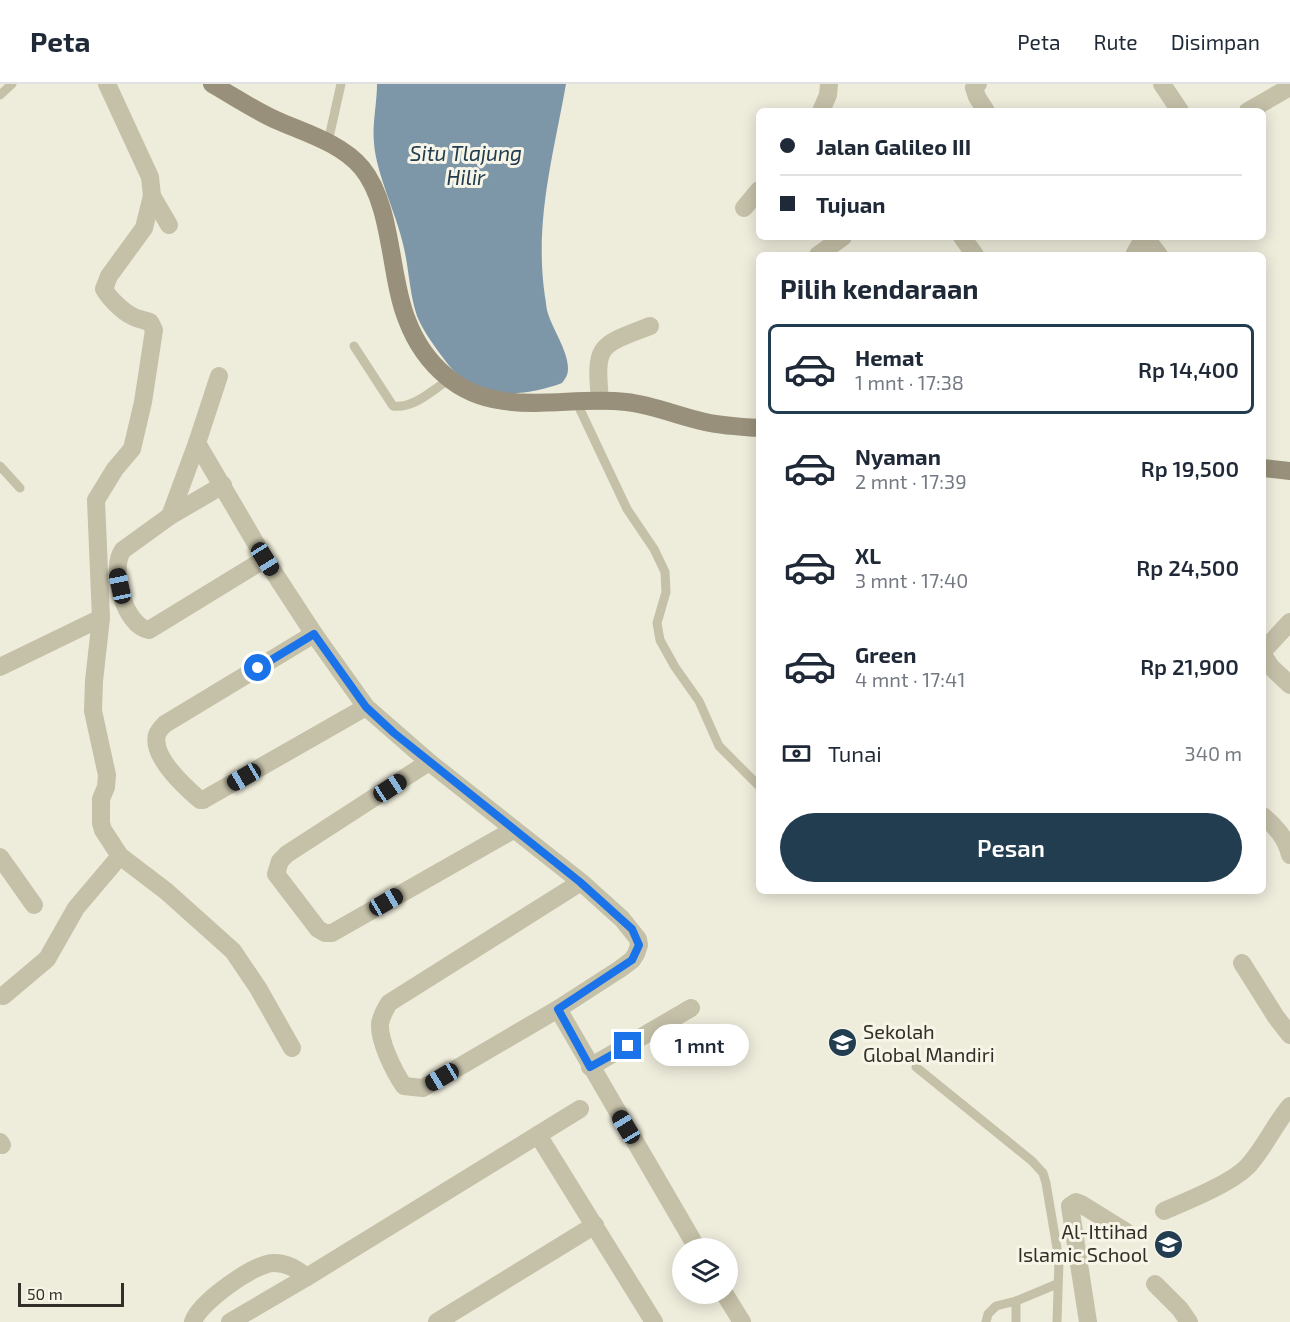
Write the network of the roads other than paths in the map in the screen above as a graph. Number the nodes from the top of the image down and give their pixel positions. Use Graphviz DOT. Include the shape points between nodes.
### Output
graph roads {
  1 [pos="12,84"];
  2 [pos="107,84"];
  3 [pos="212,84"];
  4 [pos="341,84"];
  5 [pos="829,84"];
  6 [pos="978,84"];
  7 [pos="1162,84"];
  8 [pos="1290,87"];
  9 [pos="0,95"];
  10 [pos="822,108"];
  11 [pos="984,108"];
  12 [pos="1178,108"];
  13 [pos="1253,108"];
  14 [pos="328,142"];
  15 [pos="756,194"];
  16 [pos="152,196"];
  17 [pos="744,208"];
  18 [pos="169,225"];
  19 [pos="839,240"];
  20 [pos="1147,240"];
  21 [pos="822,252"];
  22 [pos="1157,252"];
  23 [pos="650,326"];
  24 [pos="354,346"];
  25 [pos="219,376"];
  26 [pos="450,379"];
  27 [pos="576,401"];
  28 [pos="600,401"];
  29 [pos="756,428"];
  30 [pos="197,443"];
  31 [pos="0,466"];
  32 [pos="1266,468"];
  33 [pos="1290,471"];
  34 [pos="223,484"];
  35 [pos="20,488"];
  36 [pos="170,516"];
  37 [pos="265,559"];
  38 [pos="101,618"];
  39 [pos="1290,622"];
  40 [pos="314,634"];
  41 [pos="1266,650"];
  42 [pos="1266,658"];
  43 [pos="0,667"];
  44 [pos="1290,685"];
  45 [pos="366,707"];
  46 [pos="429,762"];
  47 [pos="756,783"];
  48 [pos="1266,819"];
  49 [pos="513,830"];
  50 [pos="120,855"];
  51 [pos="1290,855"];
  52 [pos="0,858"];
  53 [pos="580,882"];
  54 [pos="34,905"];
  55 [pos="1242,963"];
  56 [pos="3,996"];
  57 [pos="690,1008"];
  58 [pos="558,1009"];
  59 [pos="1290,1035"];
  60 [pos="292,1048"];
  61 [pos="590,1067"];
  62 [pos="916,1067"];
  63 [pos="1290,1106"];
  64 [pos="580,1109"];
  65 [pos="538,1135"];
  66 [pos="1164,1211"];
  67 [pos="595,1225"];
  68 [pos="1126,1232"];
  69 [pos="692,1238"];
  70 [pos="307,1277"];
  71 [pos="1057,1284"];
  72 [pos="1155,1284"];
  73 [pos="1016,1301"];
  74 [pos="731,1304"];
  75 [pos="250,1318"];
  76 [pos="193,1322"];
  77 [pos="230,1322"];
  78 [pos="437,1322"];
  79 [pos="654,1322"];
  80 [pos="742,1322"];
  81 [pos="986,1322"];
  82 [pos="1016,1322"];
  83 [pos="1057,1322"];
  84 [pos="1088,1322"];
  85 [pos="1189,1322"];
  1 -- 9 [label="lane"];
  2 -- 16 [label="street" via="150,177"];
  3 -- 14 [label="street" via="258,111"];
  4 -- 14 [label="lane"];
  5 -- 10 [label="street"];
  6 -- 11 [label="street" via="975,93"];
  7 -- 12 [label="street"];
  8 -- 13 [label="street"];
  14 -- 26 [label="street" via="352,158 369,178 383,215 406,318 424,353"];
  15 -- 17 [label="street"];
  16 -- 18 [label="street"];
  16 -- 38 [label="street" via="144,228 104,289 125,312 150,322 154,330 132,449 96,500"];
  19 -- 21 [label="street"];
  20 -- 22 [label="street"];
  23 -- 28 [label="street" via="603,350 597,368"];
  24 -- 26 [label="lane" via="393,405 414,404"];
  25 -- 30 [label="street"];
  26 -- 27 [label="street" via="476,395 495,400"];
  27 -- 28 [label="street"];
  27 -- 47 [label="lane" via="627,508 665,572 666,592 657,623 660,640 699,701 719,746"];
  28 -- 29 [label="street" via="642,404 706,423"];
  30 -- 34 [label="street"];
  30 -- 36 [label="street"];
  31 -- 35 [label="lane"];
  32 -- 33 [label="street"];
  34 -- 36 [label="street"];
  34 -- 37 [label="street"];
  36 -- 37 [label="street" via="118,557 116,567 124,605 142,629 148,630"];
  37 -- 40 [label="street"];
  38 -- 43 [label="street"];
  38 -- 50 [label="street" via="93,694 107,775 100,815 103,830"];
  39 -- 41 [label="street"];
  40 -- 45 [label="street"];
  40 -- 45 [label="street" via="165,724 156,745 176,778 203,800"];
  42 -- 44 [label="street"];
  45 -- 46 [label="street"];
  46 -- 49 [label="street"];
  46 -- 49 [label="street" via="280,861 276,874 318,929 332,933"];
  48 -- 51 [label="street" via="1277,828"];
  49 -- 53 [label="street"];
  50 -- 56 [label="street" via="76,908 46,959"];
  50 -- 60 [label="street" via="233,951"];
  52 -- 54 [label="street"];
  53 -- 58 [label="street" via="632,929 639,945 632,960"];
  53 -- 58 [label="street" via="389,1003 380,1027 387,1053 404,1086 423,1088"];
  55 -- 59 [label="street"];
  57 -- 61 [label="street"];
  58 -- 61 [label="street"];
  61 -- 69 [label="street"];
  62 -- 71 [label="lane" via="1042,1173 1059,1260"];
  63 -- 66 [label="street" via="1242,1172"];
  64 -- 65 [label="street"];
  65 -- 67 [label="street"];
  65 -- 70 [label="street"];
  67 -- 78 [label="street"];
  67 -- 79 [label="street"];
  68 -- 84 [label="street" via="1081,1204 1070,1206"];
  70 -- 75 [label="street"];
  70 -- 76 [label="street" via="290,1265 272,1263 256,1268 214,1295"];
  71 -- 73 [label="lane"];
  71 -- 83 [label="lane"];
  72 -- 85 [label="street"];
  73 -- 81 [label="lane" via="996,1306"];
  73 -- 82 [label="lane"];
  74 -- 80 [label="street"];
  75 -- 77 [label="street"];
}
